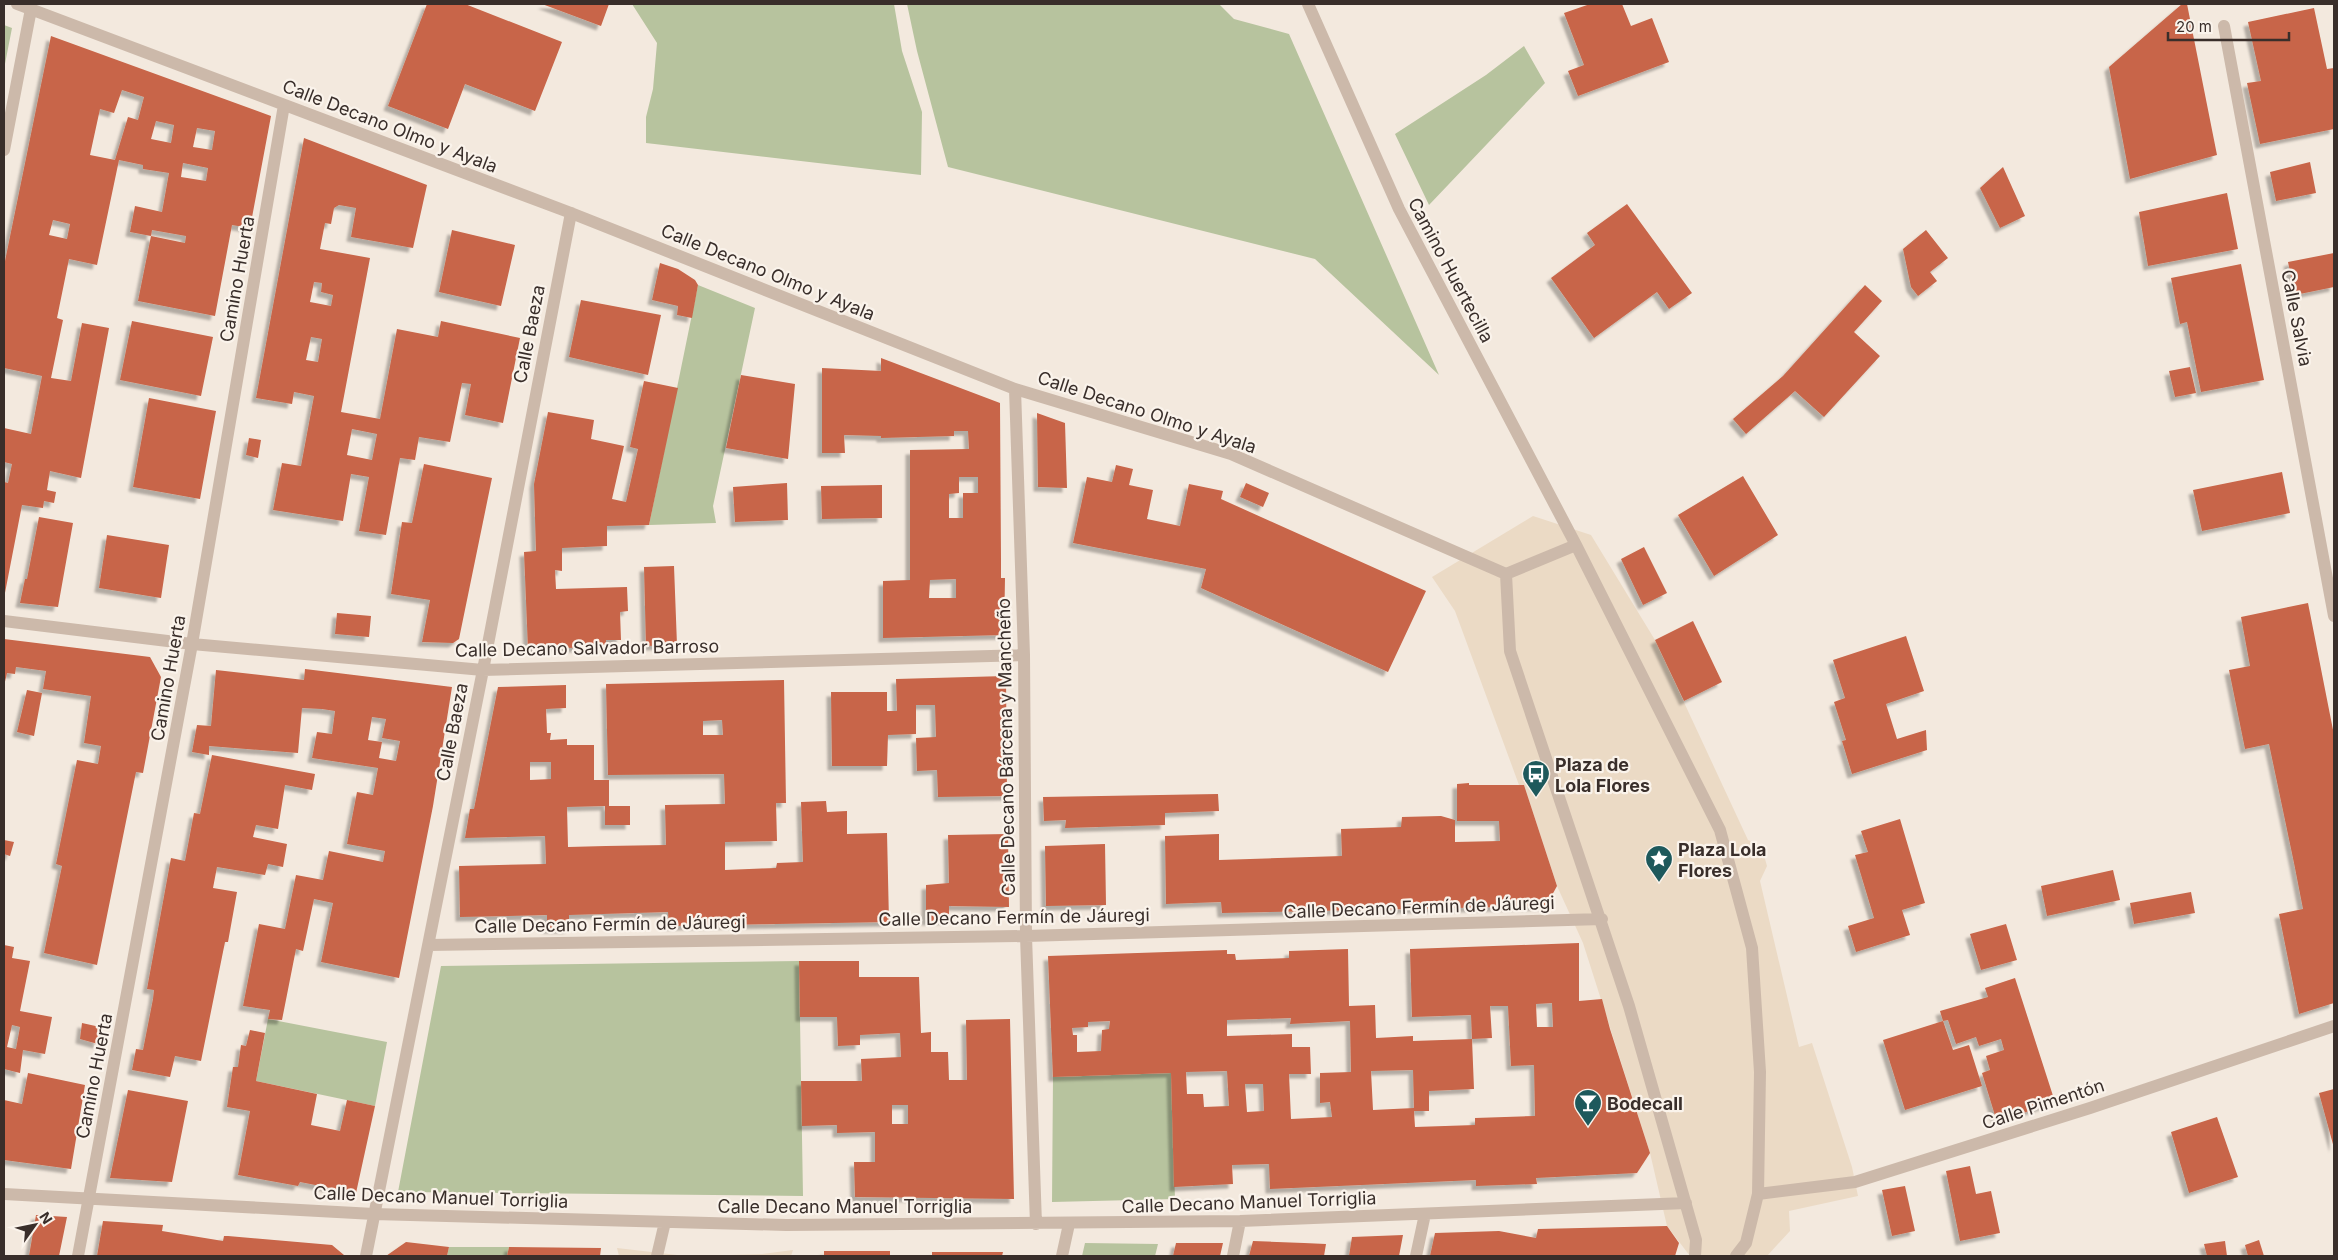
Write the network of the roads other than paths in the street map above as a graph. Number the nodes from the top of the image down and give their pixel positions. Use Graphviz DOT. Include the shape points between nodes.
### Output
graph roads {
  1 [pos="17,4"];
  2 [pos="1308,4"];
  3 [pos="31,9"];
  4 [pos="2224,26"];
  5 [pos="284,105"];
  6 [pos="4,150"];
  7 [pos="570,213"];
  8 [pos="1015,389"];
  9 [pos="1576,546"];
  10 [pos="1506,574"];
  11 [pos="2334,616"];
  12 [pos="4,621"];
  13 [pos="192,644"];
  14 [pos="1024,655"];
  15 [pos="483,670"];
  16 [pos="1602,919"];
  17 [pos="1026,936"];
  18 [pos="428,945"];
  19 [pos="2334,1026"];
  20 [pos="4,1194"];
  21 [pos="1758,1194"];
  22 [pos="89,1199"];
  23 [pos="1686,1204"];
  24 [pos="374,1214"];
  25 [pos="1425,1214"];
  26 [pos="1240,1221"];
  27 [pos="665,1222"];
  28 [pos="1036,1224"];
  29 [pos="1069,1224"];
  30 [pos="78,1256"];
  31 [pos="366,1256"];
  32 [pos="657,1256"];
  33 [pos="1062,1256"];
  34 [pos="1233,1256"];
  35 [pos="1416,1256"];
  36 [pos="1695,1256"];
  37 [pos="1736,1256"];
  1 -- 3 [label="street, Calle Decano Olmo y Ayala"];
  2 -- 9 [label="street, Camino Huertecilla" via="1399,209"];
  3 -- 5 [label="street, Calle Decano Olmo y Ayala"];
  3 -- 6 [label="street"];
  4 -- 11 [label="street, Calle Salvia"];
  5 -- 7 [label="street, Calle Decano Olmo y Ayala"];
  5 -- 13 [label="street, Camino Huerta"];
  7 -- 8 [label="street, Calle Decano Olmo y Ayala"];
  7 -- 15 [label="street, Calle Baeza"];
  8 -- 10 [label="street, Calle Decano Olmo y Ayala" via="1231,454"];
  8 -- 14 [label="street, Calle Decano Bárcena y Mancheño"];
  9 -- 10 [label="street"];
  9 -- 21 [label="street" via="1720,830 1752,948 1760,1072"];
  10 -- 16 [label="street" via="1510,651"];
  12 -- 13 [label="street, Calle Decano Salvador Barroso"];
  13 -- 15 [label="street, Calle Decano Salvador Barroso"];
  13 -- 22 [label="street, Camino Huerta"];
  14 -- 15 [label="street, Calle Decano Salvador Barroso"];
  14 -- 17 [label="street, Calle Decano Bárcena y Mancheño"];
  15 -- 18 [label="street, Calle Baeza"];
  16 -- 17 [label="street, Calle Decano Fermín de Jáuregi"];
  16 -- 23 [label="street"];
  17 -- 18 [label="street, Calle Decano Fermín de Jáuregi"];
  17 -- 28 [label="street, Calle Decano Bárcena y Mancheño"];
  18 -- 24 [label="street, Calle Baeza"];
  19 -- 21 [label="street, Calle Pimentón" via="1855,1182"];
  20 -- 22 [label="street, Calle Decano Manuel Torriglia"];
  21 -- 37 [label="street" via="1746,1243"];
  22 -- 24 [label="street, Calle Decano Manuel Torriglia"];
  22 -- 30 [label="street, Camino Huerta"];
  23 -- 25 [label="street, Calle Decano Manuel Torriglia"];
  23 -- 36 [label="street" via="1696,1240"];
  24 -- 27 [label="street, Calle Decano Manuel Torriglia"];
  24 -- 31 [label="street, Calle Baeza"];
  25 -- 26 [label="street, Calle Decano Manuel Torriglia"];
  25 -- 35 [label="street"];
  26 -- 29 [label="street, Calle Decano Manuel Torriglia"];
  26 -- 34 [label="street"];
  27 -- 28 [label="street, Calle Decano Manuel Torriglia"];
  27 -- 32 [label="street"];
  28 -- 29 [label="street, Calle Decano Manuel Torriglia"];
  29 -- 33 [label="street"];
}
